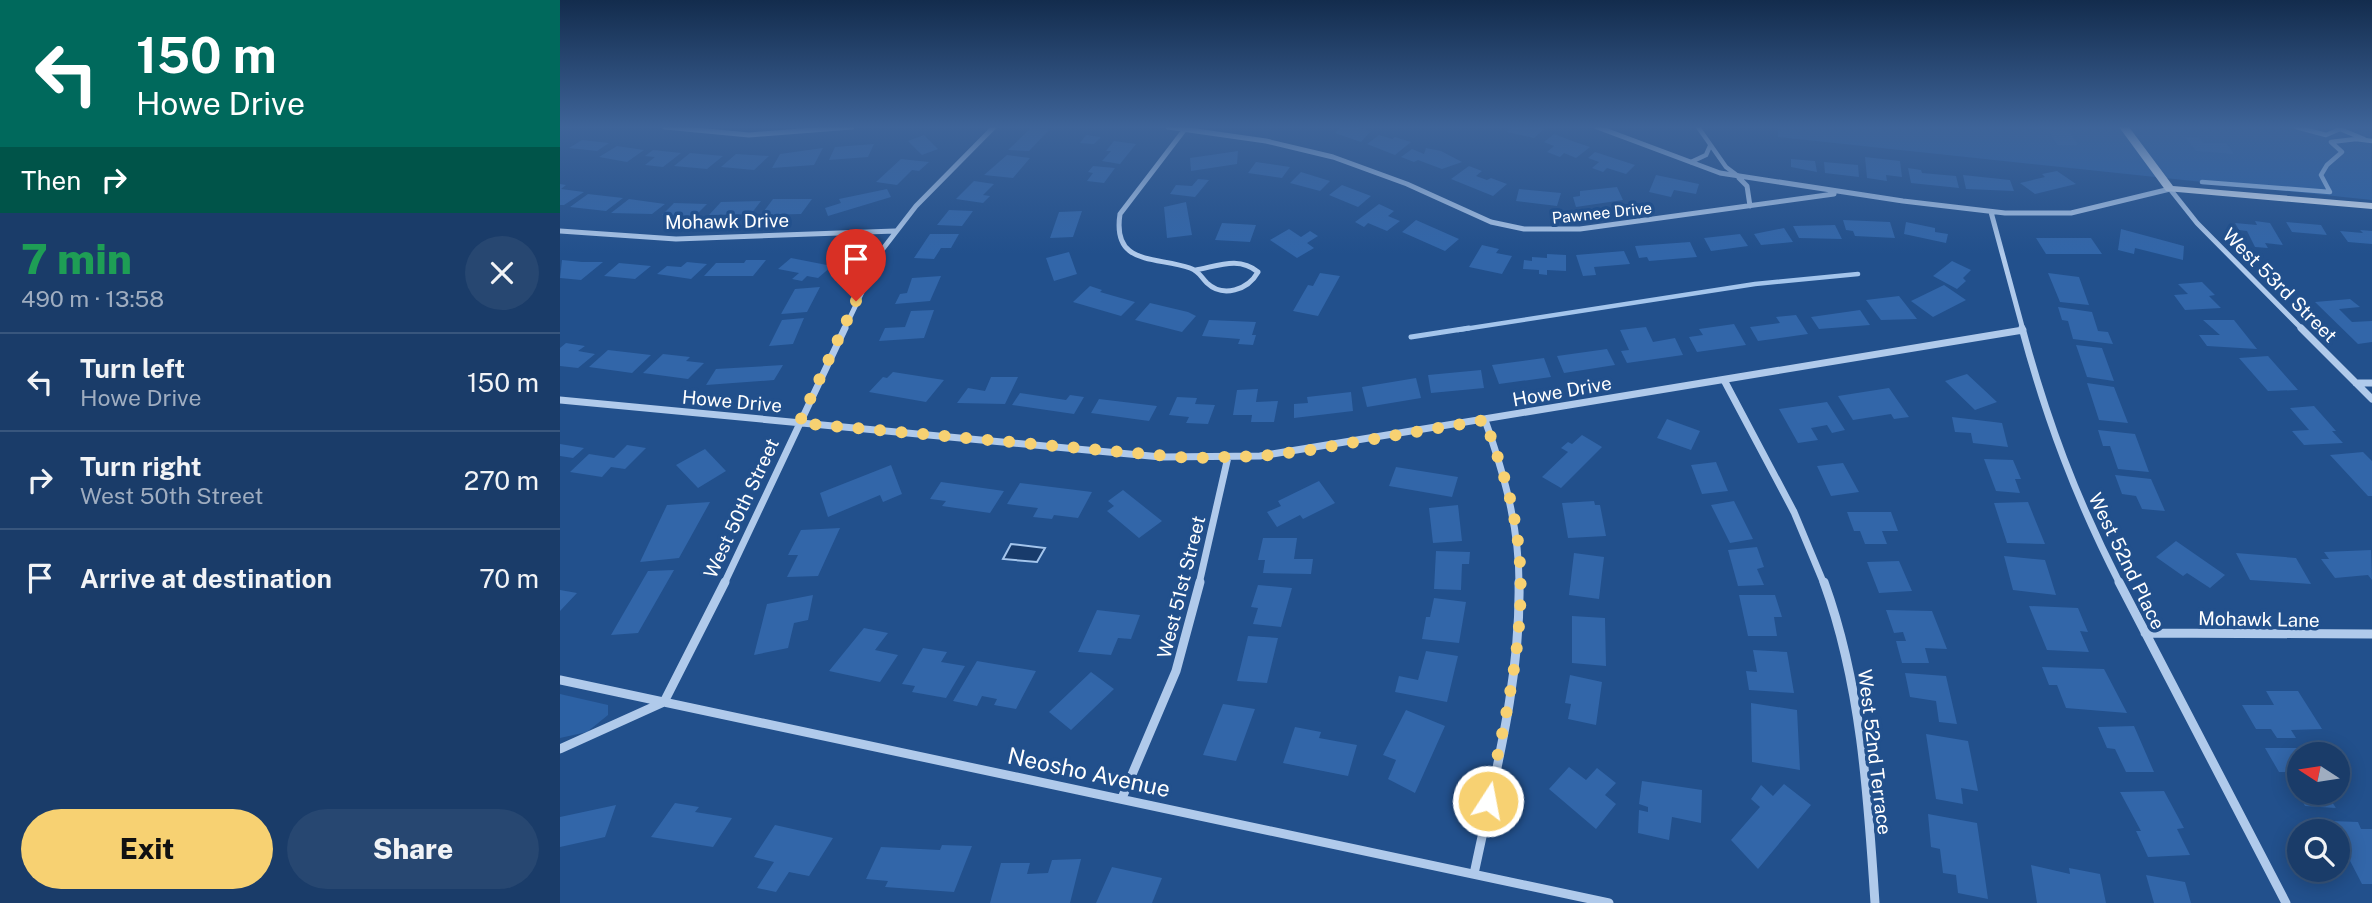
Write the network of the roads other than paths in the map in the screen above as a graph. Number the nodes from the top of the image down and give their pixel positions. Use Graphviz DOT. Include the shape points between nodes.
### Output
graph roads {
  1 [pos="952,169"];
  2 [pos="1154,169"];
  3 [pos="1367,169"];
  4 [pos="1712,169"];
  5 [pos="1729,169"];
  6 [pos="2155,169"];
  7 [pos="1739,177"];
  8 [pos="2170,189"];
  9 [pos="1843,193"];
  10 [pos="1749,206"];
  11 [pos="2372,206"];
  12 [pos="1992,212"];
  13 [pos="560,231"];
  14 [pos="895,231"];
  15 [pos="1196,270"];
  16 [pos="2023,330"];
  17 [pos="1724,380"];
  18 [pos="2356,383"];
  19 [pos="2372,383"];
  20 [pos="2372,399"];
  21 [pos="560,400"];
  22 [pos="1485,420"];
  23 [pos="799,423"];
  24 [pos="1228,457"];
  25 [pos="2145,633"];
  26 [pos="2372,634"];
  27 [pos="560,680"];
  28 [pos="664,702"];
  29 [pos="560,749"];
  30 [pos="1122,798"];
  31 [pos="1474,874"];
  32 [pos="1609,903"];
  33 [pos="1875,903"];
  34 [pos="2287,903"];
  1 -- 14 [label="street, West 50th Street"];
  2 -- 15 [label="street" via="1120,214 1118,240 1144,259"];
  3 -- 10 [label="street, Pawnee Drive" via="1491,222 1524,229 1580,229"];
  4 -- 7 [label="street"];
  5 -- 7 [label="lane"];
  6 -- 8 [label="main road"];
  7 -- 9 [label="street"];
  7 -- 10 [label="street" via="1747,186"];
  8 -- 11 [label="main road"];
  8 -- 12 [label="street" via="2071,213"];
  8 -- 18 [label="street, West 53rd Street" via="2205,231"];
  9 -- 10 [label="street, Pawnee Drive"];
  9 -- 12 [label="street"];
  12 -- 16 [label="street, West 52nd Place"];
  13 -- 14 [label="street, Mohawk Drive" via="676,239"];
  14 -- 23 [label="street, West 50th Street" via="870,272"];
  15 -- 15 [label="street" via="1209,285 1226,291 1249,285 1258,272 1247,263 1233,262"];
  16 -- 17 [label="street, Howe Drive"];
  16 -- 25 [label="street, West 52nd Place" via="2068,475"];
  17 -- 22 [label="street, Howe Drive"];
  17 -- 33 [label="street, West 52nd Terrace" via="1806,538 1835,619 1859,722"];
  18 -- 19 [label="street"];
  18 -- 20 [label="street, West 53rd Street"];
  21 -- 23 [label="street, Howe Drive"];
  22 -- 24 [label="street, Howe Drive" via="1304,451"];
  22 -- 31 [label="street" via="1515,519 1520,623"];
  23 -- 24 [label="street, Howe Drive" via="1161,457"];
  23 -- 28 [label="street, West 50th Street"];
  24 -- 30 [label="street, West 51st Street" via="1176,671"];
  25 -- 26 [label="street, Mohawk Lane"];
  25 -- 34 [label="street, West 52nd Place"];
  27 -- 28 [label="street, Neosho Avenue"];
  28 -- 29 [label="street"];
  28 -- 30 [label="street, Neosho Avenue"];
  30 -- 31 [label="street, Neosho Avenue"];
  31 -- 32 [label="street, Neosho Avenue"];
}
